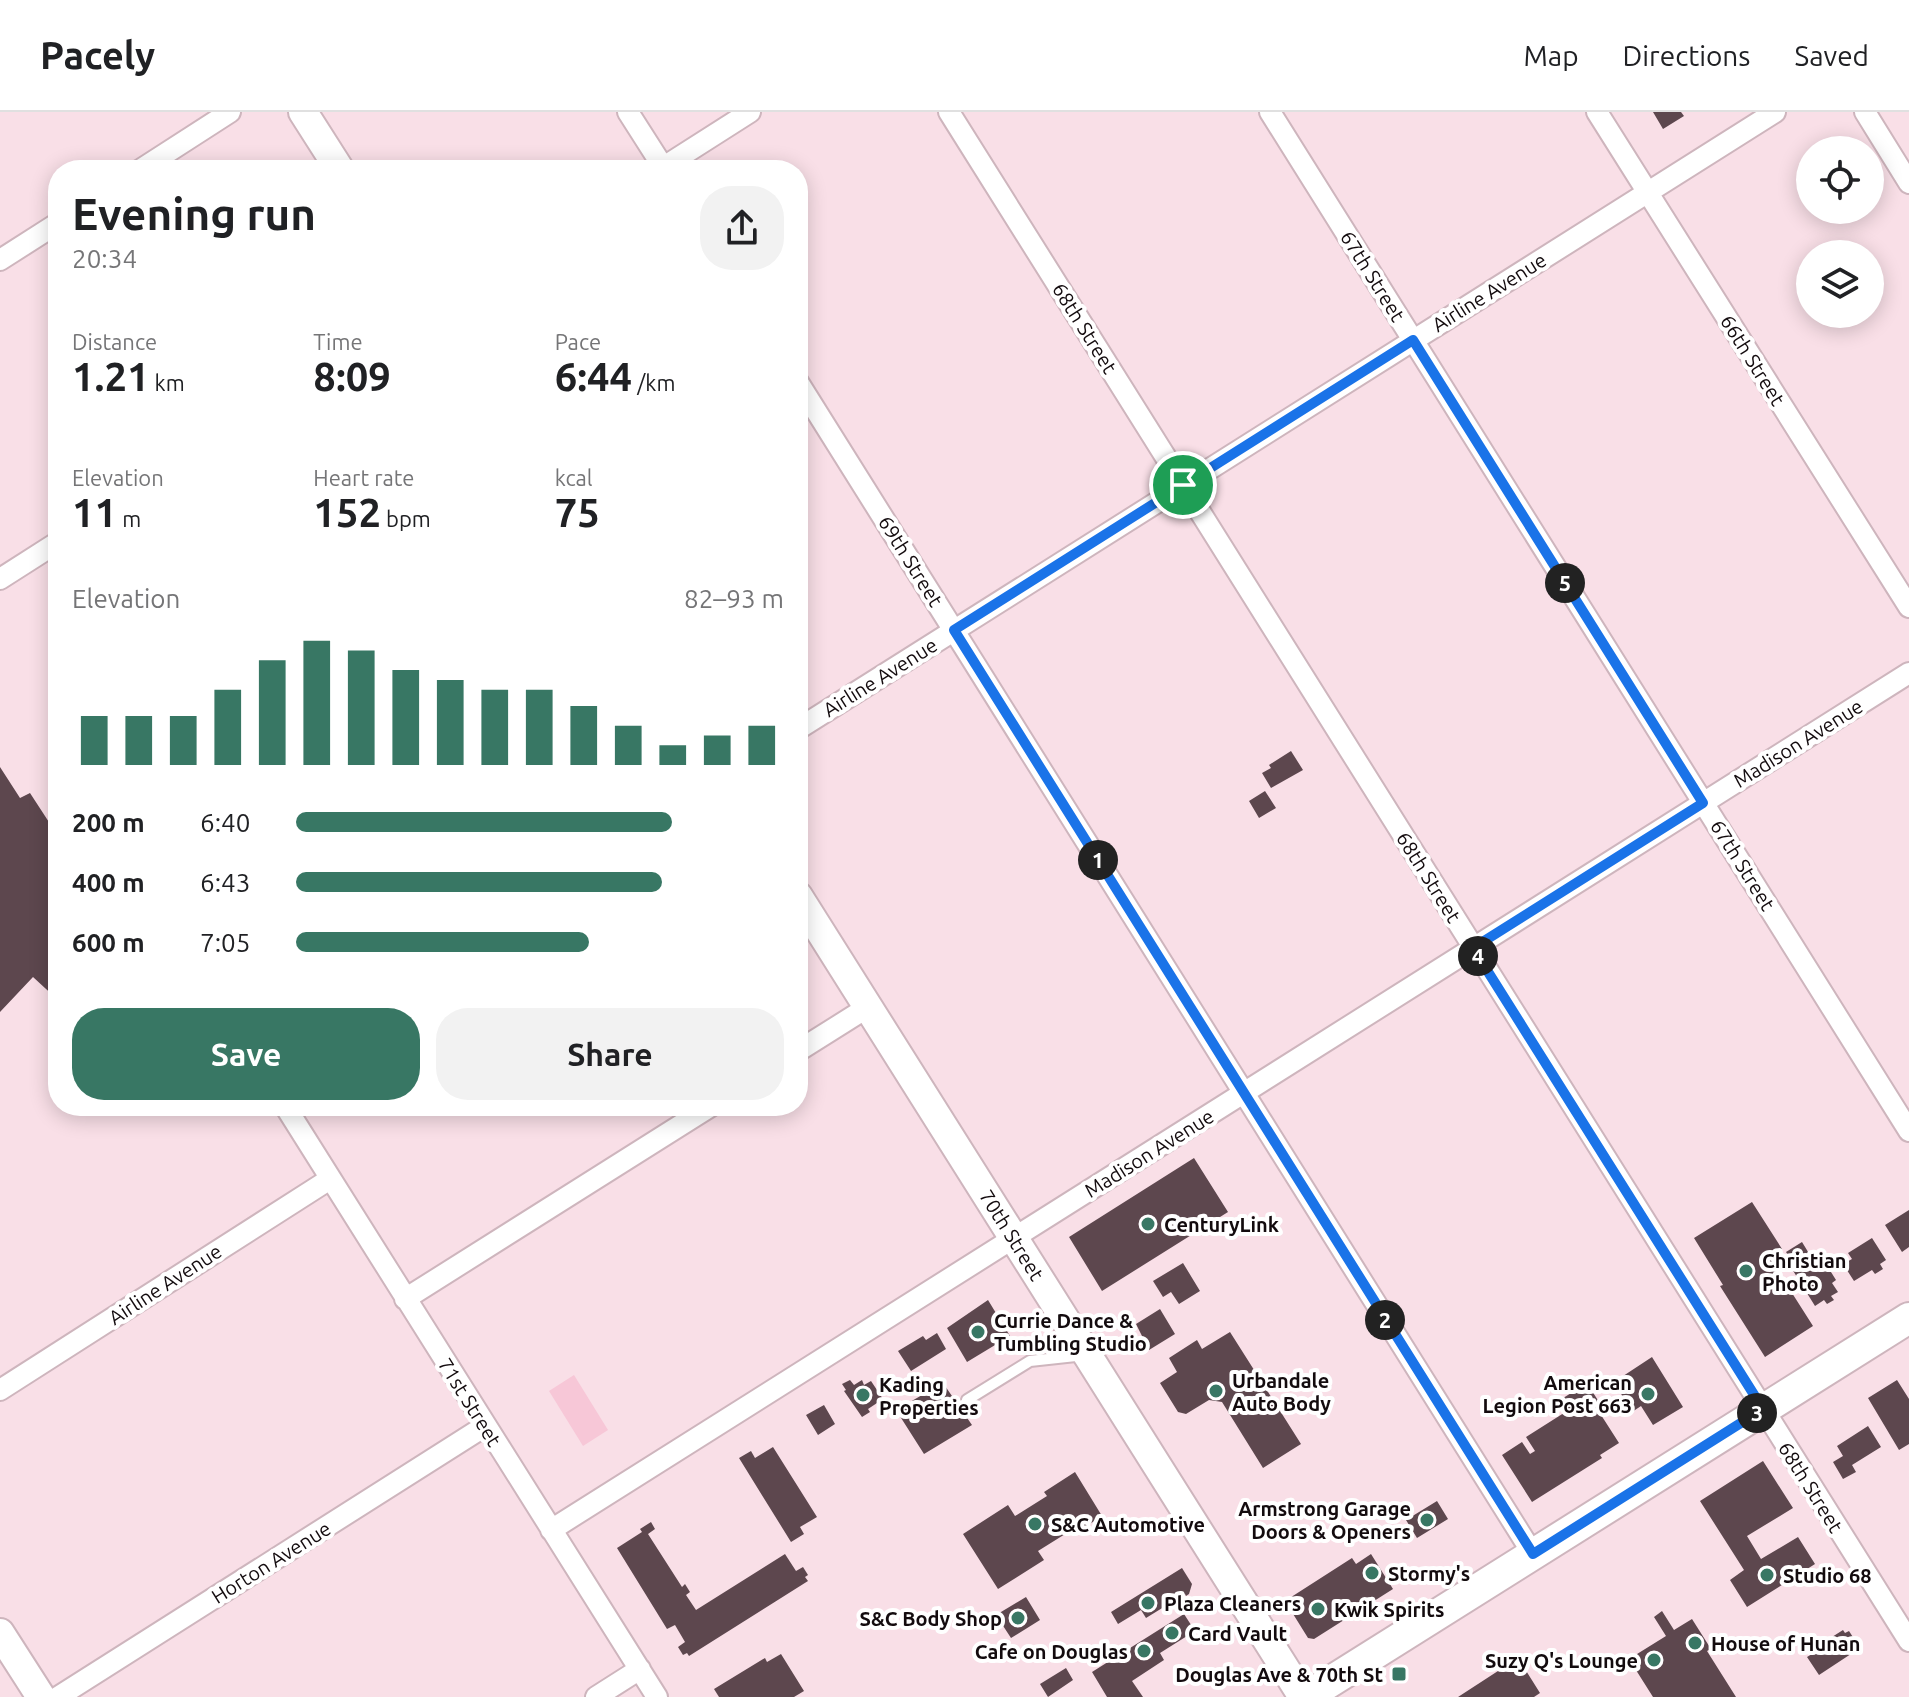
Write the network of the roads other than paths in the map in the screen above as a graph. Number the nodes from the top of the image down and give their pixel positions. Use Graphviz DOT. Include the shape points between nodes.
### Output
graph roads {
  1 [pos="230,112"];
  2 [pos="303,112"];
  3 [pos="628,112"];
  4 [pos="750,112"];
  5 [pos="949,112"];
  6 [pos="1270,112"];
  7 [pos="1597,112"];
  8 [pos="1775,112"];
  9 [pos="1865,112"];
  10 [pos="156,160"];
  11 [pos="334,160"];
  12 [pos="657,160"];
  13 [pos="676,160"];
  14 [pos="1909,183"];
  15 [pos="1648,192"];
  16 [pos="48,229"];
  17 [pos="0,260"];
  18 [pos="1413,340"];
  19 [pos="808,398"];
  20 [pos="1183,485"];
  21 [pos="48,548"];
  22 [pos="0,579"];
  23 [pos="1909,607"];
  24 [pos="954,630"];
  25 [pos="1909,673"];
  26 [pos="808,723"];
  27 [pos="1703,803"];
  28 [pos="808,912"];
  29 [pos="1473,948"];
  30 [pos="868,1007"];
  31 [pos="808,1045"];
  32 [pos="1243,1093"];
  33 [pos="291,1116"];
  34 [pos="695,1116"];
  35 [pos="1909,1131"];
  36 [pos="330,1179"];
  37 [pos="1014,1238"];
  38 [pos="405,1299"];
  39 [pos="1909,1318"];
  40 [pos="1087,1355"];
  41 [pos="0,1390"];
  42 [pos="967,1400"];
  43 [pos="1763,1409"];
  44 [pos="485,1426"];
  45 [pos="551,1530"];
  46 [pos="1533,1554"];
  47 [pos="0,1633"];
  48 [pos="1909,1641"];
  49 [pos="640,1669"];
  50 [pos="41,1697"];
  51 [pos="58,1697"];
  52 [pos="596,1697"];
  53 [pos="657,1697"];
  54 [pos="1305,1697"];
  1 -- 10 [label="street"];
  2 -- 11 [label="main road"];
  3 -- 12 [label="street"];
  4 -- 13 [label="street"];
  5 -- 20 [label="street, 68th Street"];
  6 -- 18 [label="street, 67th Street"];
  7 -- 15 [label="street, 66th Street"];
  8 -- 15 [label="street, Airline Avenue"];
  9 -- 14 [label="street"];
  15 -- 18 [label="street, Airline Avenue"];
  15 -- 23 [label="street, 66th Street"];
  16 -- 17 [label="street"];
  18 -- 20 [label="street, Airline Avenue"];
  18 -- 27 [label="street, 67th Street"];
  19 -- 24 [label="street, 69th Street"];
  20 -- 24 [label="street, Airline Avenue"];
  20 -- 29 [label="street, 68th Street"];
  21 -- 22 [label="street"];
  24 -- 26 [label="street, Airline Avenue"];
  24 -- 32 [label="street, 69th Street"];
  25 -- 27 [label="street, Madison Avenue"];
  27 -- 29 [label="street, Madison Avenue"];
  27 -- 35 [label="street, 67th Street"];
  28 -- 30 [label="main road, 70th Street"];
  29 -- 32 [label="street, Madison Avenue"];
  29 -- 43 [label="street, 68th Street"];
  30 -- 31 [label="street"];
  30 -- 37 [label="main road, 70th Street"];
  32 -- 37 [label="street, Madison Avenue"];
  32 -- 46 [label="street, 69th Street"];
  33 -- 36 [label="street, 71st Street"];
  34 -- 38 [label="street"];
  36 -- 38 [label="street, 71st Street"];
  36 -- 41 [label="street, Airline Avenue"];
  37 -- 40 [label="main road, 70th Street"];
  37 -- 45 [label="street, Madison Avenue"];
  38 -- 44 [label="street, 71st Street"];
  39 -- 43 [label="main road"];
  40 -- 42 [label="lane" via="1030,1361"];
  40 -- 54 [label="main road, 70th Street"];
  43 -- 46 [label="main road"];
  43 -- 48 [label="street, 68th Street"];
  44 -- 45 [label="street, 71st Street"];
  44 -- 51 [label="street, Horton Avenue"];
  45 -- 49 [label="street, 71st Street"];
  46 -- 54 [label="main road"];
  47 -- 50 [label="main road"];
  49 -- 52 [label="street"];
  49 -- 53 [label="street, 71st Street"];
}
